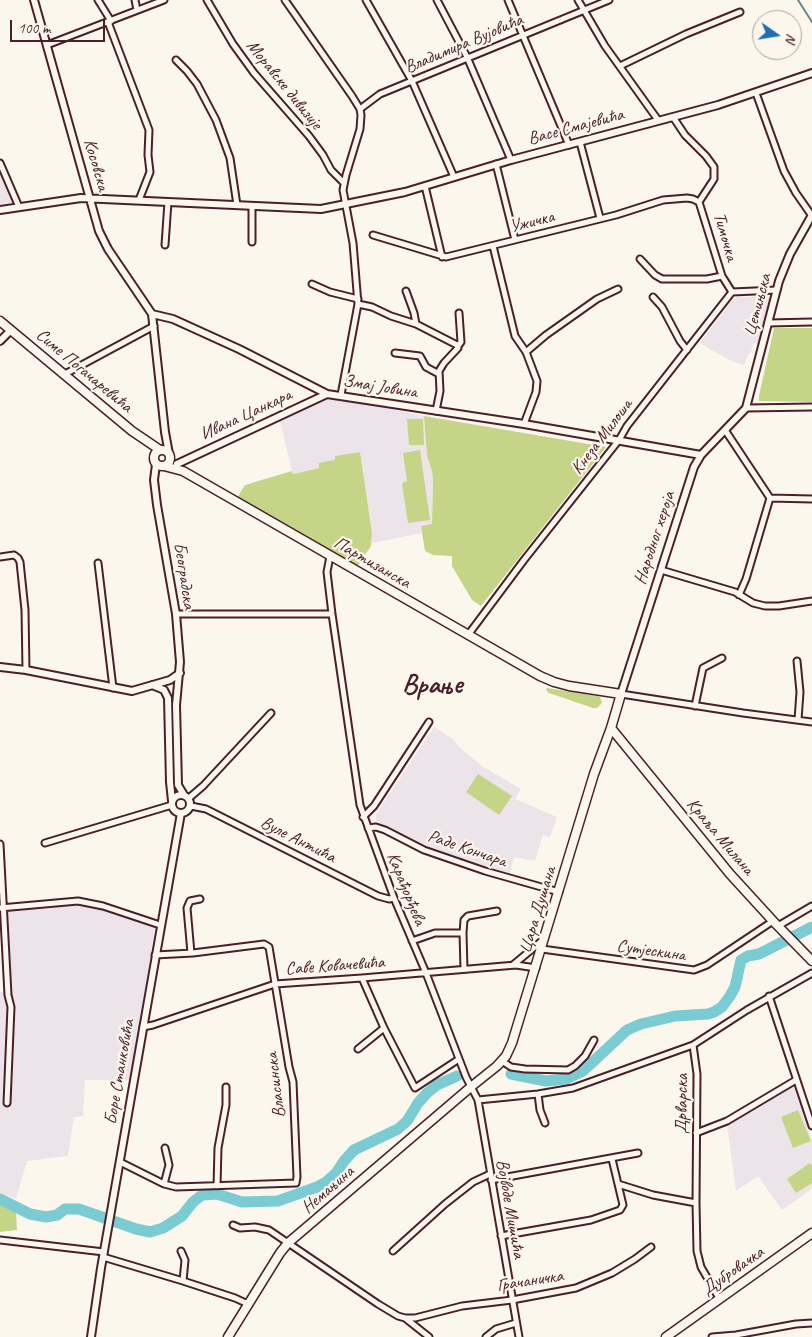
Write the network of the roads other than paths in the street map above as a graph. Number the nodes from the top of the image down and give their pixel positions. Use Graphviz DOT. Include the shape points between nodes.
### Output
graph roads {
  1 [pos="34,0"];
  2 [pos="98,0"];
  3 [pos="135,0"];
  4 [pos="164,0"];
  5 [pos="207,0"];
  6 [pos="285,0"];
  7 [pos="366,0"];
  8 [pos="437,0"];
  9 [pos="508,0"];
  10 [pos="578,0"];
  11 [pos="609,0"];
  12 [pos="137,10"];
  13 [pos="584,11"];
  14 [pos="740,12"];
  15 [pos="110,21"];
  16 [pos="523,34"];
  17 [pos="47,45"];
  18 [pos="468,57"];
  19 [pos="176,60"];
  20 [pos="620,66"];
  21 [pos="812,73"];
  22 [pos="412,81"];
  23 [pos="756,93"];
  24 [pos="360,109"];
  25 [pos="673,117"];
  26 [pos="658,120"];
  27 [pos="580,142"];
  28 [pos="569,145"];
  29 [pos="511,160"];
  30 [pos="0,164"];
  31 [pos="496,164"];
  32 [pos="454,177"];
  33 [pos="344,183"];
  34 [pos="425,186"];
  35 [pos="90,198"];
  36 [pos="139,200"];
  37 [pos="168,202"];
  38 [pos="699,202"];
  39 [pos="345,203"];
  40 [pos="237,206"];
  41 [pos="252,206"];
  42 [pos="19,207"];
  43 [pos="0,210"];
  44 [pos="600,218"];
  45 [pos="811,220"];
  46 [pos="373,236"];
  47 [pos="515,240"];
  48 [pos="252,242"];
  49 [pos="165,245"];
  50 [pos="493,246"];
  51 [pos="442,257"];
  52 [pos="640,259"];
  53 [pos="722,276"];
  54 [pos="312,284"];
  55 [pos="618,289"];
  56 [pos="777,290"];
  57 [pos="406,291"];
  58 [pos="732,292"];
  59 [pos="653,297"];
  60 [pos="358,301"];
  61 [pos="459,313"];
  62 [pos="152,314"];
  63 [pos="0,321"];
  64 [pos="812,322"];
  65 [pos="768,323"];
  66 [pos="416,324"];
  67 [pos="154,326"];
  68 [pos="11,330"];
  69 [pos="0,341"];
  70 [pos="458,346"];
  71 [pos="687,350"];
  72 [pos="526,352"];
  73 [pos="395,353"];
  74 [pos="65,374"];
  75 [pos="439,374"];
  76 [pos="327,394"];
  77 [pos="341,395"];
  78 [pos="812,407"];
  79 [pos="746,408"];
  80 [pos="436,411"];
  81 [pos="524,424"];
  82 [pos="725,430"];
  83 [pos="166,438"];
  84 [pos="619,440"];
  85 [pos="149,444"];
  86 [pos="160,450"];
  87 [pos="169,455"];
  88 [pos="701,455"];
  89 [pos="158,462"];
  90 [pos="177,464"];
  91 [pos="183,472"];
  92 [pos="770,498"];
  93 [pos="812,499"];
  94 [pos="330,556"];
  95 [pos="0,557"];
  96 [pos="98,563"];
  97 [pos="661,570"];
  98 [pos="739,595"];
  99 [pos="812,601"];
  100 [pos="176,614"];
  101 [pos="332,614"];
  102 [pos="468,635"];
  103 [pos="722,658"];
  104 [pos="797,662"];
  105 [pos="0,667"];
  106 [pos="26,670"];
  107 [pos="180,674"];
  108 [pos="152,685"];
  109 [pos="113,688"];
  110 [pos="621,694"];
  111 [pos="694,706"];
  112 [pos="271,713"];
  113 [pos="798,720"];
  114 [pos="429,722"];
  115 [pos="812,722"];
  116 [pos="611,728"];
  117 [pos="186,797"];
  118 [pos="172,803"];
  119 [pos="191,806"];
  120 [pos="181,813"];
  121 [pos="364,817"];
  122 [pos="368,828"];
  123 [pos="45,843"];
  124 [pos="0,844"];
  125 [pos="559,892"];
  126 [pos="394,898"];
  127 [pos="200,899"];
  128 [pos="812,906"];
  129 [pos="2,907"];
  130 [pos="497,912"];
  131 [pos="775,924"];
  132 [pos="160,925"];
  133 [pos="463,933"];
  134 [pos="545,938"];
  135 [pos="412,941"];
  136 [pos="542,949"];
  137 [pos="191,953"];
  138 [pos="155,955"];
  139 [pos="812,961"];
  140 [pos="513,965"];
  141 [pos="536,968"];
  142 [pos="464,969"];
  143 [pos="812,972"];
  144 [pos="426,973"];
  145 [pos="362,978"];
  146 [pos="276,984"];
  147 [pos="769,996"];
  148 [pos="143,1027"];
  149 [pos="384,1028"];
  150 [pos="594,1040"];
  151 [pos="693,1045"];
  152 [pos="358,1049"];
  153 [pos="459,1059"];
  154 [pos="502,1061"];
  155 [pos="796,1080"];
  156 [pos="472,1086"];
  157 [pos="226,1087"];
  158 [pos="538,1094"];
  159 [pos="478,1100"];
  160 [pos="7,1103"];
  161 [pos="545,1123"];
  162 [pos="812,1126"];
  163 [pos="696,1133"];
  164 [pos="165,1148"];
  165 [pos="638,1153"];
  166 [pos="612,1159"];
  167 [pos="120,1162"];
  168 [pos="490,1177"];
  169 [pos="164,1184"];
  170 [pos="618,1184"];
  171 [pos="217,1186"];
  172 [pos="696,1203"];
  173 [pos="233,1225"];
  174 [pos="812,1233"];
  175 [pos="501,1236"];
  176 [pos="0,1240"];
  177 [pos="288,1243"];
  178 [pos="651,1247"];
  179 [pos="181,1251"];
  180 [pos="393,1251"];
  181 [pos="103,1255"];
  182 [pos="183,1281"];
  183 [pos="720,1298"];
  184 [pos="512,1300"];
  185 [pos="248,1304"];
  186 [pos="405,1318"];
  187 [pos="516,1323"];
  188 [pos="812,1323"];
  189 [pos="671,1336"];
  190 [pos="736,1336"];
  191 [pos="91,1337"];
  192 [pos="228,1337"];
  193 [pos="429,1337"];
  194 [pos="486,1337"];
  195 [pos="519,1337"];
  196 [pos="712,1337"];
  1 -- 17 [label="street, Косовска"];
  2 -- 15 [label="street"];
  3 -- 12 [label="street"];
  4 -- 12 [label="street"];
  5 -- 33 [label="street, Моравске дивизије" via="254,73 309,136 331,170"];
  6 -- 24 [label="street"];
  7 -- 22 [label="street"];
  8 -- 18 [label="street"];
  9 -- 16 [label="street"];
  10 -- 13 [label="street"];
  11 -- 13 [label="street, Владимира Вујовића"];
  12 -- 15 [label="street"];
  13 -- 16 [label="street, Владимира Вујовића"];
  13 -- 20 [label="street"];
  14 -- 20 [label="street"];
  15 -- 17 [label="street"];
  15 -- 36 [label="street" via="149,130 150,172"];
  16 -- 18 [label="street, Владимира Вујовића"];
  16 -- 28 [label="street"];
  17 -- 35 [label="street, Косовска"];
  18 -- 22 [label="street, Владимира Вујовића"];
  18 -- 29 [label="street"];
  19 -- 40 [label="street" via="197,84 216,120 230,158"];
  20 -- 26 [label="street"];
  21 -- 23 [label="street, Васе Смајевића"];
  22 -- 24 [label="street, Владимира Вујовића" via="380,94"];
  22 -- 32 [label="street"];
  23 -- 25 [label="street, Васе Смајевића"];
  23 -- 45 [label="street" via="784,171"];
  24 -- 33 [label="street" via="360,129"];
  25 -- 26 [label="street, Васе Смајевића"];
  25 -- 38 [label="street, Тимочка" via="714,167 714,179"];
  26 -- 27 [label="street, Васе Смајевића"];
  27 -- 28 [label="street, Васе Смајевића"];
  27 -- 44 [label="street"];
  28 -- 29 [label="street, Васе Смајевића"];
  29 -- 31 [label="street, Васе Смајевића"];
  30 -- 42 [label="street"];
  31 -- 32 [label="street, Васе Смајевића"];
  31 -- 47 [label="street"];
  32 -- 34 [label="street, Васе Смајевића"];
  33 -- 39 [label="street"];
  34 -- 39 [label="street, Васе Смајевића"];
  34 -- 51 [label="street"];
  35 -- 36 [label="street, Васе Смајевића"];
  35 -- 42 [label="street, Васе Смајевића"];
  35 -- 62 [label="street, Косовска" via="103,240"];
  36 -- 37 [label="street, Васе Смајевића"];
  37 -- 40 [label="street, Васе Смајевића"];
  37 -- 49 [label="street"];
  38 -- 44 [label="street, Ужичка" via="687,198 663,200"];
  38 -- 53 [label="street, Тимочка"];
  39 -- 41 [label="street, Васе Смајевића" via="314,209"];
  39 -- 60 [label="street" via="353,243"];
  40 -- 41 [label="street, Васе Смајевића"];
  41 -- 48 [label="street"];
  42 -- 43 [label="street, Васе Смајевића"];
  44 -- 47 [label="street, Ужичка"];
  45 -- 56 [label="street, Цетињска" via="790,254"];
  46 -- 51 [label="street"];
  47 -- 50 [label="street, Ужичка"];
  50 -- 51 [label="street, Ужичка"];
  50 -- 72 [label="street" via="515,336"];
  52 -- 53 [label="street" via="662,279"];
  53 -- 58 [label="street, Тимочка"];
  54 -- 60 [label="street"];
  55 -- 72 [label="street" via="597,298"];
  56 -- 58 [label="street"];
  56 -- 65 [label="street, Цетињска"];
  57 -- 66 [label="street"];
  58 -- 71 [label="street, Кнеза Милоша"];
  59 -- 71 [label="street" via="667,314"];
  60 -- 66 [label="street"];
  60 -- 77 [label="street"];
  61 -- 70 [label="street" via="461,342"];
  62 -- 67 [label="street, Косовска"];
  62 -- 76 [label="street, Змај Јовина" via="173,319 239,349"];
  63 -- 68 [label="main road, Симе Погачаревића"];
  64 -- 65 [label="street"];
  65 -- 79 [label="street, Цетињска"];
  66 -- 70 [label="street"];
  67 -- 74 [label="street"];
  67 -- 83 [label="street, Косовска"];
  68 -- 69 [label="street"];
  68 -- 74 [label="main road, Симе Погачаревића"];
  70 -- 75 [label="street"];
  71 -- 84 [label="street, Кнеза Милоша"];
  72 -- 81 [label="street" via="537,387"];
  73 -- 75 [label="street" via="420,356 426,367"];
  74 -- 85 [label="main road, Симе Погачаревића"];
  75 -- 80 [label="street"];
  76 -- 77 [label="street, Змај Јовина"];
  76 -- 90 [label="street, Ивана Цанкара"];
  77 -- 80 [label="street, Змај Јовина"];
  78 -- 79 [label="street"];
  79 -- 82 [label="street, Народног хероја"];
  80 -- 81 [label="street, Змај Јовина"];
  81 -- 84 [label="street, Змај Јовина"];
  82 -- 88 [label="street, Народног хероја"];
  82 -- 92 [label="street"];
  83 -- 86 [label="street"];
  83 -- 87 [label="street, Косовска"];
  84 -- 88 [label="street, Змај Јовина"];
  84 -- 102 [label="street, Кнеза Милоша"];
  85 -- 86 [label="main road, Симе Погачаревића"];
  85 -- 89 [label="main road, Симе Погачаревића"];
  86 -- 87 [label="main road, Симе Погачаревића"];
  86 -- 89 [label="main road" via="156,452"];
  87 -- 89 [label="main road" via="169,461"];
  87 -- 90 [label="main road, Партизанска"];
  88 -- 97 [label="street, Народног хероја" via="694,467"];
  89 -- 91 [label="main road, Партизанска"];
  89 -- 100 [label="street, Београдска" via="154,480"];
  90 -- 91 [label="main road, Партизанска"];
  91 -- 94 [label="main road, Партизанска"];
  92 -- 93 [label="street"];
  92 -- 98 [label="street"];
  94 -- 101 [label="street, Карађорђева" via="327,572"];
  94 -- 102 [label="main road, Партизанска"];
  95 -- 106 [label="street" via="14,555 20,562"];
  96 -- 109 [label="street"];
  97 -- 98 [label="street"];
  97 -- 110 [label="street, Народног хероја"];
  98 -- 99 [label="street" via="753,603 773,607"];
  100 -- 101 [label="street"];
  100 -- 107 [label="street, Београдска"];
  101 -- 121 [label="street, Карађорђева" via="358,796"];
  102 -- 110 [label="main road, Партизанска" via="546,679"];
  103 -- 111 [label="street" via="702,668"];
  104 -- 113 [label="street"];
  105 -- 106 [label="street"];
  106 -- 109 [label="street"];
  107 -- 108 [label="street"];
  107 -- 117 [label="street, Београдска" via="176,694 178,785"];
  108 -- 109 [label="street" via="132,691"];
  108 -- 118 [label="street" via="164,690 168,698"];
  110 -- 111 [label="street"];
  110 -- 116 [label="main road, Цара Душана"];
  111 -- 113 [label="street"];
  112 -- 117 [label="street" via="203,786"];
  113 -- 115 [label="street"];
  114 -- 121 [label="street"];
  116 -- 125 [label="main road, Цара Душана"];
  116 -- 131 [label="main road, Краља Милана"];
  117 -- 118 [label="street" via="176,796"];
  117 -- 119 [label="street"];
  118 -- 120 [label="street" via="175,811"];
  118 -- 123 [label="street"];
  119 -- 120 [label="street"];
  119 -- 126 [label="street, Вуле Антића" via="206,809 378,896"];
  120 -- 132 [label="street, Боре Станковића"];
  121 -- 122 [label="street, Карађорђева"];
  122 -- 125 [label="street, Раде Кончара" via="385,830 430,852 485,871"];
  122 -- 126 [label="street, Карађорђева"];
  124 -- 129 [label="street"];
  125 -- 134 [label="main road, Цара Душана"];
  126 -- 135 [label="street, Карађорђева"];
  127 -- 137 [label="street" via="190,901 187,908"];
  128 -- 131 [label="street, Сутјескина"];
  129 -- 132 [label="street" via="78,901"];
  129 -- 160 [label="street" via="11,1008"];
  130 -- 133 [label="street" via="468,916 464,920"];
  131 -- 136 [label="street, Сутјескина" via="694,970"];
  131 -- 139 [label="main road, Краља Милана"];
  132 -- 138 [label="street, Боре Станковића"];
  133 -- 135 [label="street" via="435,932"];
  133 -- 142 [label="street"];
  134 -- 136 [label="main road, Цара Душана"];
  134 -- 140 [label="street"];
  135 -- 144 [label="street, Карађорђева"];
  136 -- 141 [label="main road, Цара Душана"];
  137 -- 138 [label="street"];
  137 -- 146 [label="street, Власинска" via="266,945"];
  138 -- 148 [label="street, Боре Станковића"];
  140 -- 141 [label="street, Саве Ковачевића"];
  140 -- 142 [label="street, Саве Ковачевића"];
  141 -- 154 [label="main road, Цара Душана" via="512,1043"];
  142 -- 144 [label="street, Саве Ковачевића"];
  143 -- 147 [label="street"];
  144 -- 145 [label="street, Саве Ковачевића"];
  144 -- 153 [label="street, Карађорђева"];
  145 -- 146 [label="street, Саве Ковачевића"];
  145 -- 149 [label="street"];
  146 -- 148 [label="street, Саве Ковачевића"];
  146 -- 171 [label="street, Власинска" via="293,1082 296,1183"];
  147 -- 151 [label="street"];
  147 -- 155 [label="street"];
  148 -- 167 [label="street, Боре Станковића"];
  149 -- 152 [label="street"];
  149 -- 153 [label="street" via="414,1088"];
  150 -- 154 [label="street" via="585,1056 568,1070 525,1069"];
  151 -- 158 [label="street" via="573,1088"];
  151 -- 163 [label="street, Дрварска" via="697,1074"];
  153 -- 156 [label="street, Карађорђева"];
  154 -- 156 [label="main road, Цара Душана"];
  155 -- 162 [label="street"];
  155 -- 163 [label="street" via="727,1121"];
  156 -- 159 [label="street, Војводе Мишића"];
  156 -- 177 [label="main road, Немањина"];
  157 -- 171 [label="street"];
  158 -- 159 [label="street"];
  158 -- 161 [label="street"];
  159 -- 168 [label="street, Војводе Мишића"];
  163 -- 172 [label="street, Дрварска"];
  164 -- 169 [label="street" via="168,1165"];
  165 -- 166 [label="street"];
  166 -- 168 [label="street"];
  166 -- 170 [label="street"];
  167 -- 169 [label="street"];
  167 -- 181 [label="street, Боре Станковића"];
  168 -- 175 [label="street, Војводе Мишића"];
  168 -- 180 [label="street" via="473,1182"];
  169 -- 171 [label="street" via="176,1187"];
  170 -- 172 [label="street"];
  170 -- 175 [label="street" via="623,1204 615,1213 580,1223"];
  172 -- 183 [label="street, Дрварска" via="697,1250 701,1266"];
  173 -- 177 [label="street" via="270,1230"];
  174 -- 183 [label="main road, Дубровачка"];
  175 -- 184 [label="street, Војводе Мишића"];
  176 -- 181 [label="street"];
  177 -- 185 [label="main road, Немањина"];
  177 -- 186 [label="street" via="378,1304"];
  178 -- 184 [label="street, Грачаничка" via="591,1283"];
  179 -- 182 [label="street" via="186,1263"];
  181 -- 182 [label="street"];
  181 -- 191 [label="street, Боре Станковића"];
  182 -- 185 [label="street"];
  183 -- 189 [label="main road, Дубровачка"];
  184 -- 186 [label="street, Грачаничка"];
  184 -- 187 [label="street, Војводе Мишића"];
  185 -- 192 [label="main road, Немањина"];
  186 -- 193 [label="street"];
  187 -- 194 [label="street" via="496,1329"];
  187 -- 195 [label="street, Војводе Мишића"];
  188 -- 190 [label="street"];
  190 -- 196 [label="street"];
}
